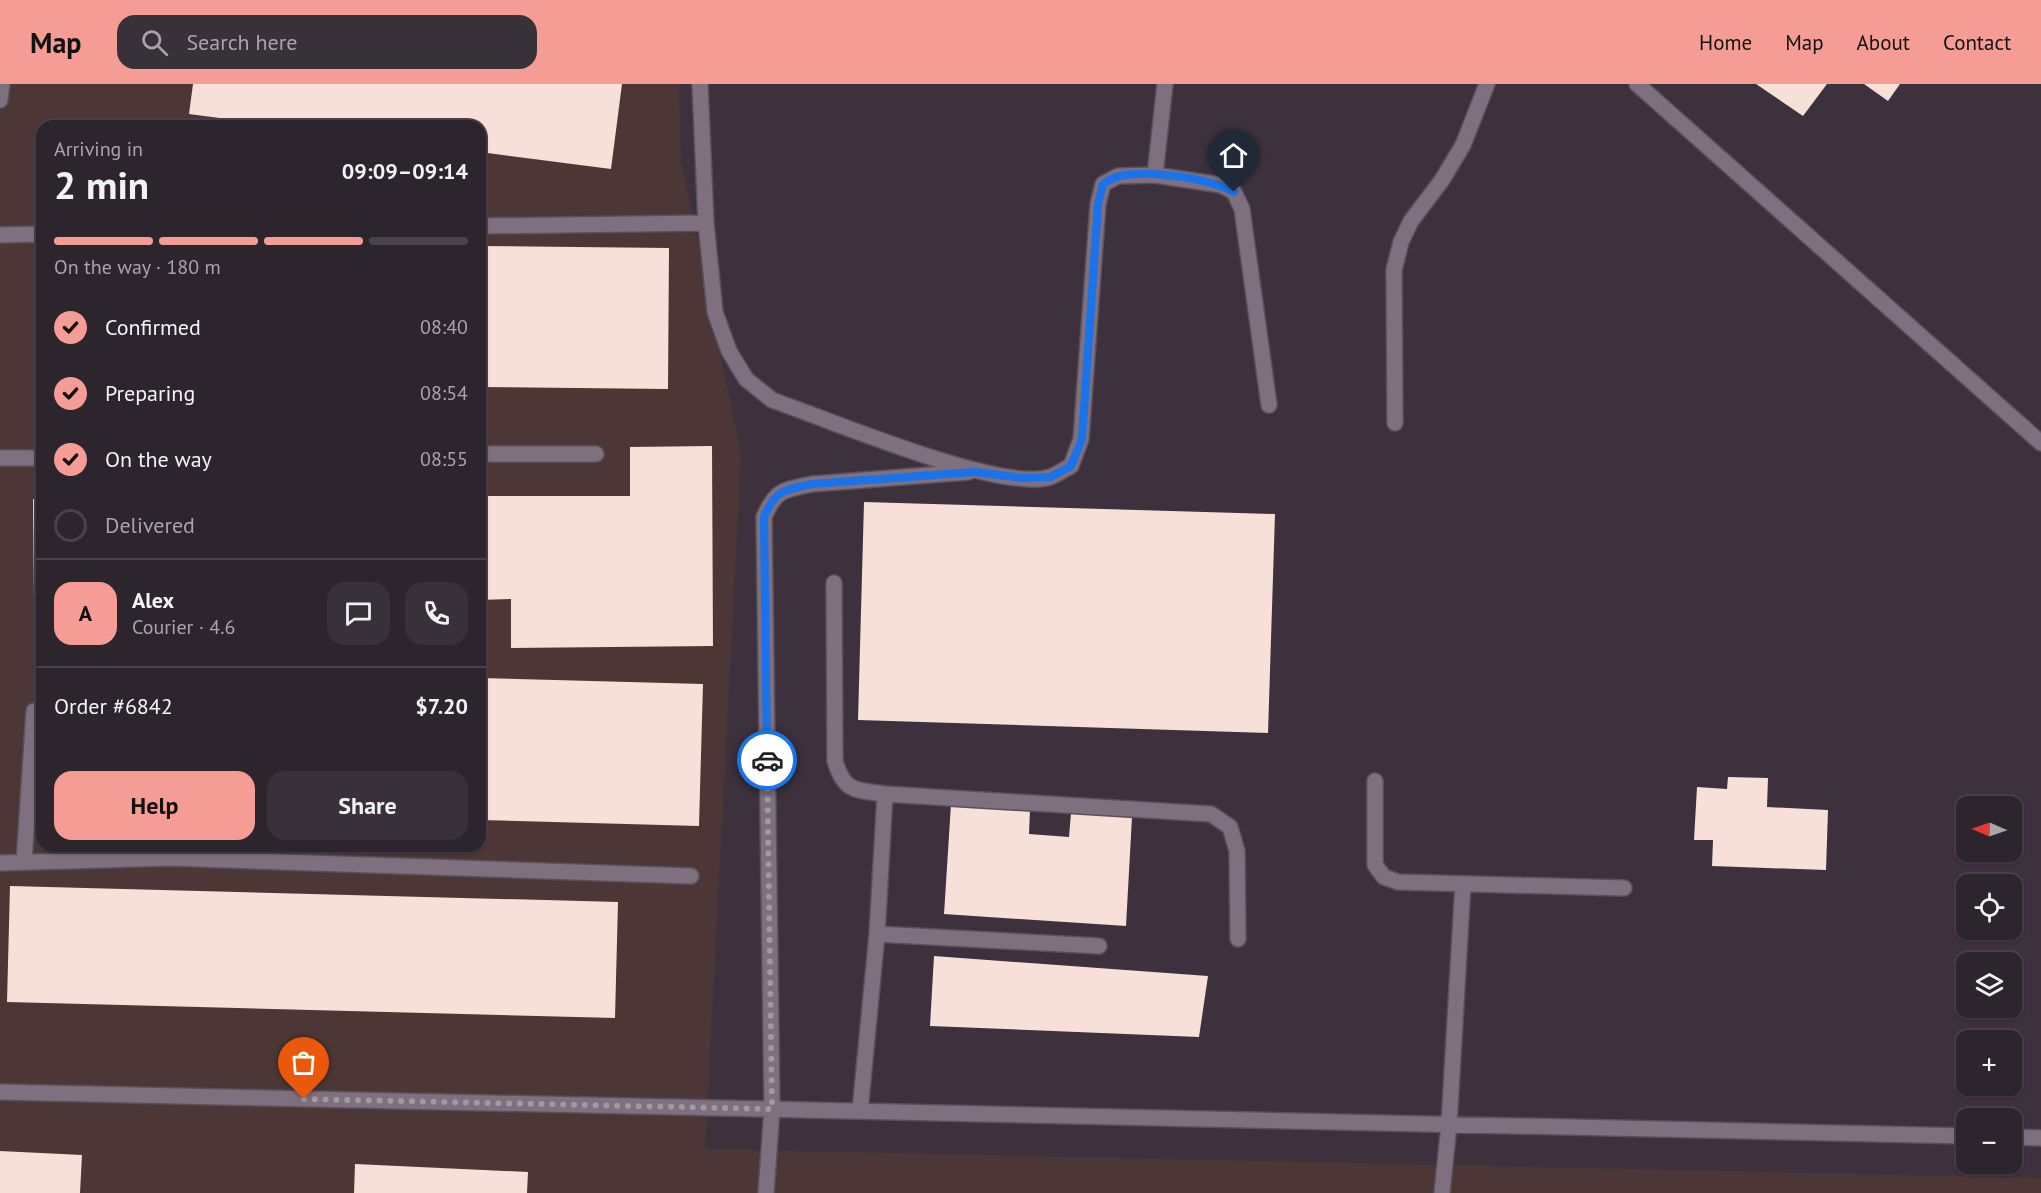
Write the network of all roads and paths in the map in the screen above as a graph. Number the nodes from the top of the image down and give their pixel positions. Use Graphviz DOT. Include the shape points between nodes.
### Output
graph roads {
  1 [pos="2,84"];
  2 [pos="700,84"];
  3 [pos="1166,84"];
  4 [pos="1487,84"];
  5 [pos="1637,84"];
  6 [pos="0,100"];
  7 [pos="1155,175"];
  8 [pos="706,223"];
  9 [pos="486,226"];
  10 [pos="36,234"];
  11 [pos="0,235"];
  12 [pos="1269,405"];
  13 [pos="1395,423"];
  14 [pos="2041,443"];
  15 [pos="486,454"];
  16 [pos="596,454"];
  17 [pos="0,458"];
  18 [pos="36,458"];
  19 [pos="975,472"];
  20 [pos="834,583"];
  21 [pos="34,711"];
  22 [pos="1375,781"];
  23 [pos="885,794"];
  24 [pos="170,852"];
  25 [pos="24,862"];
  26 [pos="0,863"];
  27 [pos="692,876"];
  28 [pos="1463,884"];
  29 [pos="1624,888"];
  30 [pos="877,934"];
  31 [pos="1238,939"];
  32 [pos="1099,946"];
  33 [pos="0,1092"];
  34 [pos="772,1109"];
  35 [pos="860,1111"];
  36 [pos="1449,1124"];
  37 [pos="1956,1136"];
  38 [pos="2022,1137"];
  39 [pos="2041,1138"];
  40 [pos="766,1193"];
  41 [pos="1442,1193"];
  1 -- 6 [label="street"];
  2 -- 8 [label="street"];
  3 -- 7 [label="street"];
  4 -- 13 [label="street" via="1463,145 1401,242 1394,270"];
  5 -- 14 [label="street"];
  7 -- 12 [label="street" via="1221,185 1234,192 1242,208"];
  7 -- 19 [label="street" via="1118,176 1103,184 1098,204 1082,439 1071,466 1050,477"];
  8 -- 9 [label="street"];
  8 -- 19 [label="street" via="716,312 729,351 746,379 772,400"];
  10 -- 11 [label="street"];
  15 -- 16 [label="street"];
  17 -- 18 [label="street"];
  19 -- 34 [label="street" via="787,489 772,499 764,517"];
  20 -- 23 [label="street" via="835,761 840,779 856,790"];
  21 -- 25 [label="street"];
  22 -- 28 [label="street" via="1376,865 1384,877 1398,882"];
  23 -- 30 [label="street"];
  23 -- 31 [label="street" via="1211,814 1230,827 1237,850"];
  24 -- 25 [label="street"];
  24 -- 27 [label="street"];
  25 -- 26 [label="street"];
  28 -- 29 [label="street"];
  28 -- 36 [label="street"];
  30 -- 32 [label="street"];
  30 -- 35 [label="street"];
  33 -- 34 [label="street"];
  34 -- 35 [label="street"];
  34 -- 40 [label="street"];
  35 -- 36 [label="street"];
  36 -- 37 [label="street"];
  36 -- 41 [label="street"];
  38 -- 39 [label="street"];
}
